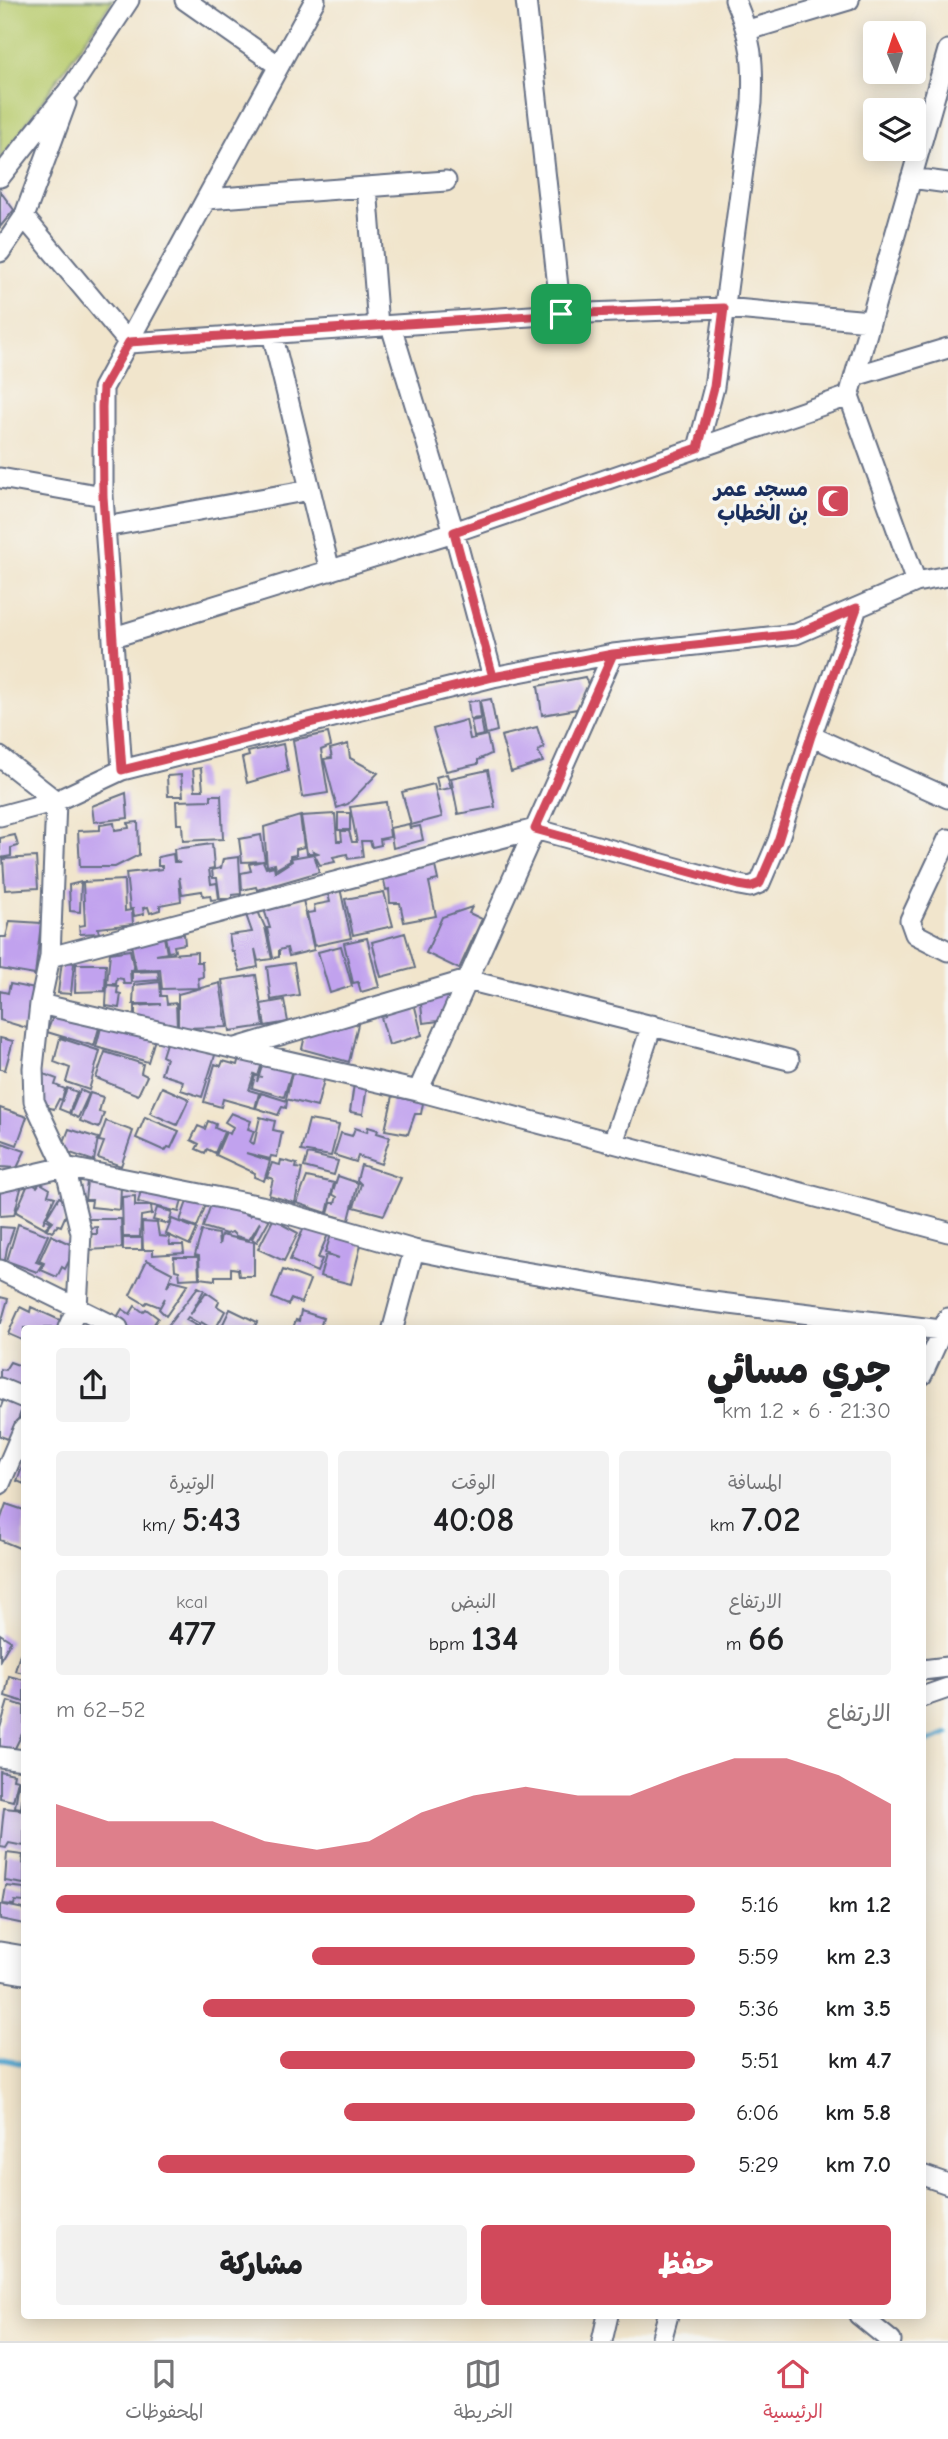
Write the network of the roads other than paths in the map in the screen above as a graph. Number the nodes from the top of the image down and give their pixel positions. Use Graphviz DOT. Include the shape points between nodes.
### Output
graph roads {
  1 [pos="129,0"];
  2 [pos="185,0"];
  3 [pos="315,0"];
  4 [pos="526,0"];
  5 [pos="735,0"];
  6 [pos="844,1"];
  7 [pos="748,30"];
  8 [pos="947,55"];
  9 [pos="279,66"];
  10 [pos="73,85"];
  11 [pos="0,177"];
  12 [pos="911,178"];
  13 [pos="446,181"];
  14 [pos="948,183"];
  15 [pos="367,187"];
  16 [pos="207,199"];
  17 [pos="24,217"];
  18 [pos="0,252"];
  19 [pos="724,308"];
  20 [pos="561,314"];
  21 [pos="870,321"];
  22 [pos="384,326"];
  23 [pos="272,333"];
  24 [pos="129,342"];
  25 [pos="948,348"];
  26 [pos="855,376"];
  27 [pos="849,396"];
  28 [pos="698,448"];
  29 [pos="0,478"];
  30 [pos="310,490"];
  31 [pos="103,496"];
  32 [pos="105,527"];
  33 [pos="454,532"];
  34 [pos="330,571"];
  35 [pos="948,576"];
  36 [pos="916,582"];
  37 [pos="857,608"];
  38 [pos="114,637"];
  39 [pos="613,654"];
  40 [pos="493,677"];
  41 [pos="811,736"];
  42 [pos="0,757"];
  43 [pos="122,770"];
  44 [pos="948,798"];
  45 [pos="56,801"];
  46 [pos="0,816"];
  47 [pos="535,829"];
  48 [pos="948,839"];
  49 [pos="948,951"];
  50 [pos="51,957"];
  51 [pos="467,980"];
  52 [pos="40,1004"];
  53 [pos="652,1026"];
  54 [pos="234,1049"];
  55 [pos="789,1059"];
  56 [pos="418,1091"];
  57 [pos="613,1143"];
  58 [pos="65,1167"];
  59 [pos="0,1182"];
  60 [pos="948,1231"];
  61 [pos="414,1250"];
  62 [pos="0,1270"];
  63 [pos="77,1308"];
  64 [pos="945,1324"];
  65 [pos="69,1325"];
  66 [pos="112,1325"];
  67 [pos="394,1325"];
  68 [pos="926,1366"];
  69 [pos="0,1388"];
  70 [pos="21,1397"];
  71 [pos="21,1436"];
  72 [pos="0,1485"];
  73 [pos="948,1667"];
  74 [pos="926,1670"];
  75 [pos="948,1688"];
  76 [pos="926,1696"];
  77 [pos="0,1757"];
  78 [pos="21,1760"];
  79 [pos="0,1952"];
  80 [pos="21,1956"];
  81 [pos="0,1970"];
  82 [pos="21,1974"];
  83 [pos="926,2176"];
  84 [pos="948,2184"];
  85 [pos="607,2319"];
  86 [pos="667,2319"];
  87 [pos="864,2319"];
  88 [pos="602,2341"];
  89 [pos="661,2341"];
  90 [pos="891,2341"];
  1 -- 10 [label="street"];
  2 -- 9 [label="street"];
  3 -- 9 [label="street"];
  4 -- 20 [label="street"];
  5 -- 7 [label="street"];
  6 -- 7 [label="street"];
  7 -- 19 [label="street" via="754,69 752,103"];
  8 -- 12 [label="street"];
  9 -- 16 [label="street"];
  10 -- 11 [label="street"];
  10 -- 17 [label="street"];
  12 -- 14 [label="street"];
  12 -- 21 [label="street"];
  13 -- 15 [label="street"];
  15 -- 16 [label="street"];
  15 -- 22 [label="street"];
  16 -- 24 [label="street"];
  17 -- 18 [label="street"];
  17 -- 24 [label="street"];
  19 -- 20 [label="street"];
  19 -- 21 [label="street"];
  19 -- 28 [label="street" via="714,387"];
  20 -- 22 [label="street"];
  21 -- 26 [label="street"];
  22 -- 23 [label="street"];
  22 -- 33 [label="street"];
  23 -- 24 [label="street"];
  23 -- 30 [label="street"];
  24 -- 31 [label="street" via="103,388"];
  25 -- 26 [label="street"];
  26 -- 27 [label="street"];
  27 -- 28 [label="street"];
  27 -- 36 [label="street"];
  28 -- 33 [label="street"];
  29 -- 31 [label="street"];
  30 -- 32 [label="street"];
  30 -- 34 [label="street"];
  31 -- 32 [label="street"];
  32 -- 38 [label="street"];
  33 -- 34 [label="street"];
  33 -- 40 [label="street"];
  34 -- 38 [label="street"];
  35 -- 36 [label="street"];
  36 -- 37 [label="street"];
  37 -- 39 [label="street" via="796,634"];
  37 -- 41 [label="street"];
  38 -- 43 [label="street"];
  39 -- 40 [label="street"];
  39 -- 47 [label="street"];
  40 -- 43 [label="street"];
  41 -- 44 [label="street"];
  41 -- 47 [label="street" via="778,841 760,883 750,887"];
  42 -- 45 [label="street"];
  43 -- 45 [label="street"];
  45 -- 46 [label="street"];
  45 -- 50 [label="street"];
  47 -- 50 [label="street"];
  47 -- 51 [label="street"];
  48 -- 49 [label="street" via="910,920 915,934"];
  50 -- 52 [label="street"];
  51 -- 53 [label="street"];
  51 -- 54 [label="street"];
  51 -- 56 [label="street"];
  52 -- 54 [label="street"];
  52 -- 58 [label="street" via="34,1101"];
  53 -- 55 [label="street"];
  53 -- 57 [label="street"];
  54 -- 56 [label="street"];
  56 -- 57 [label="street"];
  57 -- 60 [label="street"];
  58 -- 59 [label="street"];
  58 -- 61 [label="street" via="261,1206"];
  58 -- 63 [label="street" via="81,1233"];
  61 -- 64 [label="street" via="680,1298"];
  61 -- 67 [label="street"];
  62 -- 63 [label="street"];
  63 -- 65 [label="street"];
  63 -- 66 [label="street"];
  64 -- 68 [label="street"];
  69 -- 70 [label="street"];
  71 -- 72 [label="street"];
  73 -- 74 [label="street"];
  75 -- 76 [label="street"];
  77 -- 78 [label="street"];
  79 -- 80 [label="street"];
  81 -- 82 [label="street"];
  83 -- 84 [label="street"];
  85 -- 88 [label="street"];
  86 -- 89 [label="street"];
  87 -- 90 [label="street"];
}
